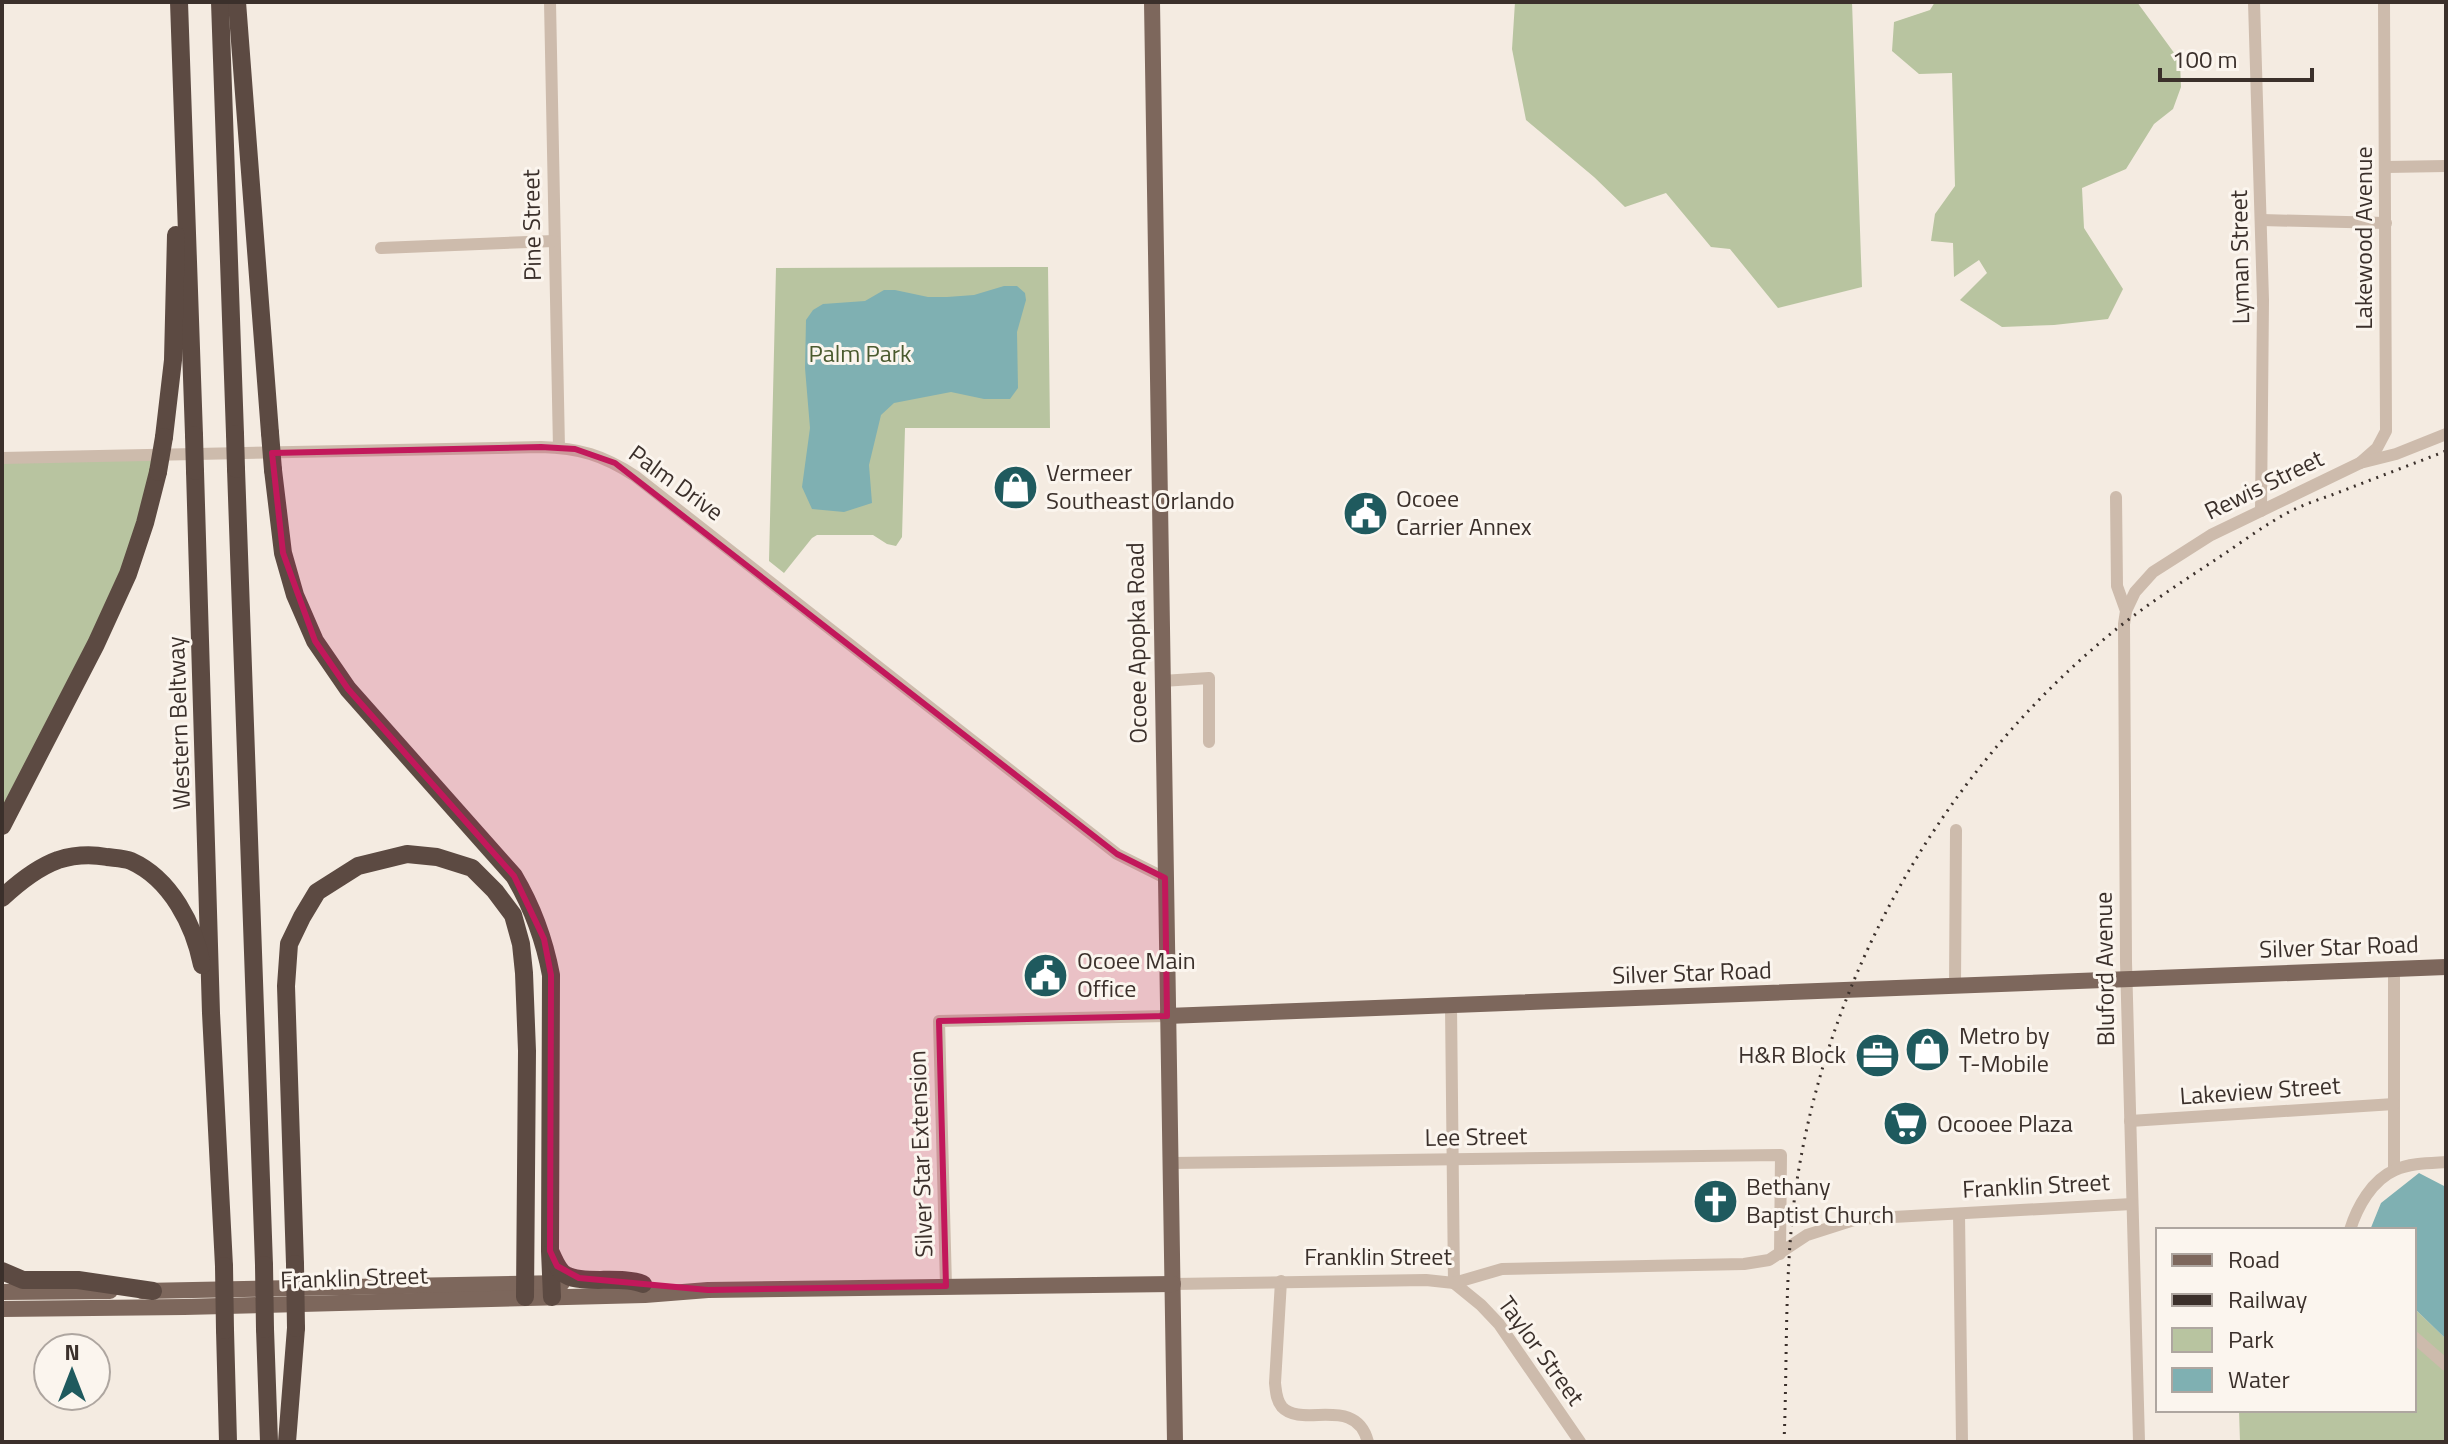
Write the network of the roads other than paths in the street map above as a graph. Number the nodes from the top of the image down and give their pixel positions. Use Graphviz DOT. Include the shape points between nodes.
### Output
graph roads {
  1 [pos="179,2"];
  2 [pos="220,2"];
  3 [pos="237,2"];
  4 [pos="550,2"];
  5 [pos="1152,2"];
  6 [pos="2254,2"];
  7 [pos="2384,2"];
  8 [pos="180,48"];
  9 [pos="2446,166"];
  10 [pos="2386,167"];
  11 [pos="2262,220"];
  12 [pos="2386,223"];
  13 [pos="554,241"];
  14 [pos="381,248"];
  15 [pos="2446,434"];
  16 [pos="559,448"];
  17 [pos="2,458"];
  18 [pos="2360,463"];
  19 [pos="2116,497"];
  20 [pos="2261,511"];
  21 [pos="2126,611"];
  22 [pos="1162,681"];
  23 [pos="1209,742"];
  24 [pos="2,826"];
  25 [pos="1956,830"];
  26 [pos="1165,878"];
  27 [pos="2,898"];
  28 [pos="2446,967"];
  29 [pos="2394,969"];
  30 [pos="2126,979"];
  31 [pos="1955,986"];
  32 [pos="1451,1006"];
  33 [pos="211,1013"];
  34 [pos="1167,1016"];
  35 [pos="939,1021"];
  36 [pos="2394,1104"];
  37 [pos="2130,1121"];
  38 [pos="1452,1159"];
  39 [pos="2446,1162"];
  40 [pos="1171,1163"];
  41 [pos="2394,1170"];
  42 [pos="2132,1204"];
  43 [pos="1959,1214"];
  44 [pos="2351,1228"];
  45 [pos="550,1251"];
  46 [pos="1780,1254"];
  47 [pos="2,1271"];
  48 [pos="1281,1281"];
  49 [pos="1454,1283"];
  50 [pos="643,1284"];
  51 [pos="1173,1284"];
  52 [pos="946,1286"];
  53 [pos="525,1290"];
  54 [pos="552,1290"];
  55 [pos="708,1290"];
  56 [pos="153,1291"];
  57 [pos="2,1292"];
  58 [pos="223,1298"];
  59 [pos="2,1309"];
  60 [pos="2416,1339"];
  61 [pos="2446,1365"];
  62 [pos="228,1442"];
  63 [pos="269,1442"];
  64 [pos="287,1442"];
  65 [pos="1175,1442"];
  66 [pos="1368,1442"];
  67 [pos="1580,1442"];
  68 [pos="1962,1442"];
  69 [pos="2139,1442"];
  1 -- 8 [label="highway, Western Beltway"];
  2 -- 63 [label="highway, bridge"];
  3 -- 45 [label="highway, bridge" via="283,553 315,641 348,689 514,876 532,907 551,975"];
  4 -- 13 [label="street, Pine Street"];
  5 -- 22 [label="main road, Ocoee Apopka Road"];
  6 -- 11 [label="street, Lyman Street"];
  7 -- 10 [label="street, Lakewood Avenue"];
  8 -- 24 [label="highway, bridge" via="173,360 158,472 128,574"];
  8 -- 33 [label="highway, Western Beltway, bridge"];
  9 -- 10 [label="street"];
  10 -- 12 [label="street, Lakewood Avenue"];
  11 -- 12 [label="street"];
  11 -- 20 [label="street, Lyman Street"];
  12 -- 18 [label="street, Lakewood Avenue" via="2386,431"];
  13 -- 14 [label="street"];
  13 -- 16 [label="street, Pine Street"];
  15 -- 18 [label="street, Rewis Street"];
  16 -- 17 [label="street, Palm Drive"];
  16 -- 26 [label="street, Palm Drive" via="595,455 635,476 1117,854"];
  18 -- 20 [label="street, Rewis Street"];
  19 -- 21 [label="street, Bluford Avenue" via="2117,586"];
  20 -- 21 [label="street, Rewis Street" via="2153,572"];
  21 -- 30 [label="street, Bluford Avenue"];
  22 -- 23 [label="street" via="1209,678"];
  22 -- 26 [label="main road, Ocoee Apopka Road"];
  25 -- 31 [label="street"];
  26 -- 34 [label="main road, Ocoee Apopka Road"];
  27 -- 33 [label="highway" via="22,879 58,860 88,854 130,860 162,883 182,909 198,947"];
  28 -- 29 [label="main road, Silver Star Road"];
  29 -- 30 [label="main road, Silver Star Road"];
  29 -- 36 [label="street"];
  30 -- 31 [label="main road, Silver Star Road"];
  30 -- 37 [label="street, Bluford Avenue"];
  31 -- 32 [label="main road, Silver Star Road"];
  32 -- 34 [label="main road, Silver Star Road"];
  32 -- 38 [label="street"];
  33 -- 62 [label="highway, Western Beltway, bridge"];
  34 -- 35 [label="street, Silver Star Road"];
  34 -- 40 [label="main road, Ocoee Apopka Road"];
  35 -- 52 [label="street, Silver Star Extension"];
  36 -- 37 [label="street, Lakeview Street"];
  36 -- 41 [label="street"];
  37 -- 42 [label="street, Bluford Avenue"];
  38 -- 40 [label="street, Lee Street"];
  38 -- 46 [label="street, Lee Street" via="1781,1155"];
  38 -- 49 [label="street"];
  39 -- 41 [label="street"];
  40 -- 51 [label="main road, Ocoee Apopka Road"];
  41 -- 44 [label="street" via="2372,1188"];
  42 -- 43 [label="street, Franklin Street"];
  42 -- 69 [label="street, Bluford Avenue"];
  43 -- 46 [label="street, Franklin Street" via="1857,1219 1807,1235"];
  43 -- 68 [label="street"];
  45 -- 50 [label="highway" via="566,1275"];
  45 -- 54 [label="highway"];
  46 -- 49 [label="street, Franklin Street" via="1744,1264 1502,1269"];
  47 -- 56 [label="highway" via="23,1280 78,1280"];
  48 -- 49 [label="street, Franklin Street"];
  48 -- 51 [label="street, Franklin Street"];
  48 -- 66 [label="street" via="1275,1383 1282,1407 1291,1413 1344,1416 1359,1423"];
  49 -- 67 [label="street, Taylor Street" via="1499,1324"];
  50 -- 54 [label="main road, Franklin Street"];
  50 -- 55 [label="main road, Franklin Street"];
  51 -- 52 [label="main road, Franklin Street"];
  51 -- 65 [label="main road, Ocoee Apopka Road"];
  52 -- 55 [label="main road, Franklin Street"];
  53 -- 54 [label="main road, Franklin Street"];
  53 -- 58 [label="main road, Franklin Street"];
  53 -- 64 [label="highway, bridge" via="525,989 513,915 472,868 407,854 358,866 317,892 289,944 296,1328"];
  54 -- 55 [label="main road, Franklin Street" via="645,1295"];
  56 -- 57 [label="main road, Franklin Street"];
  56 -- 58 [label="main road, Franklin Street"];
  58 -- 59 [label="main road, Franklin Street"];
  60 -- 61 [label="street"];
}
